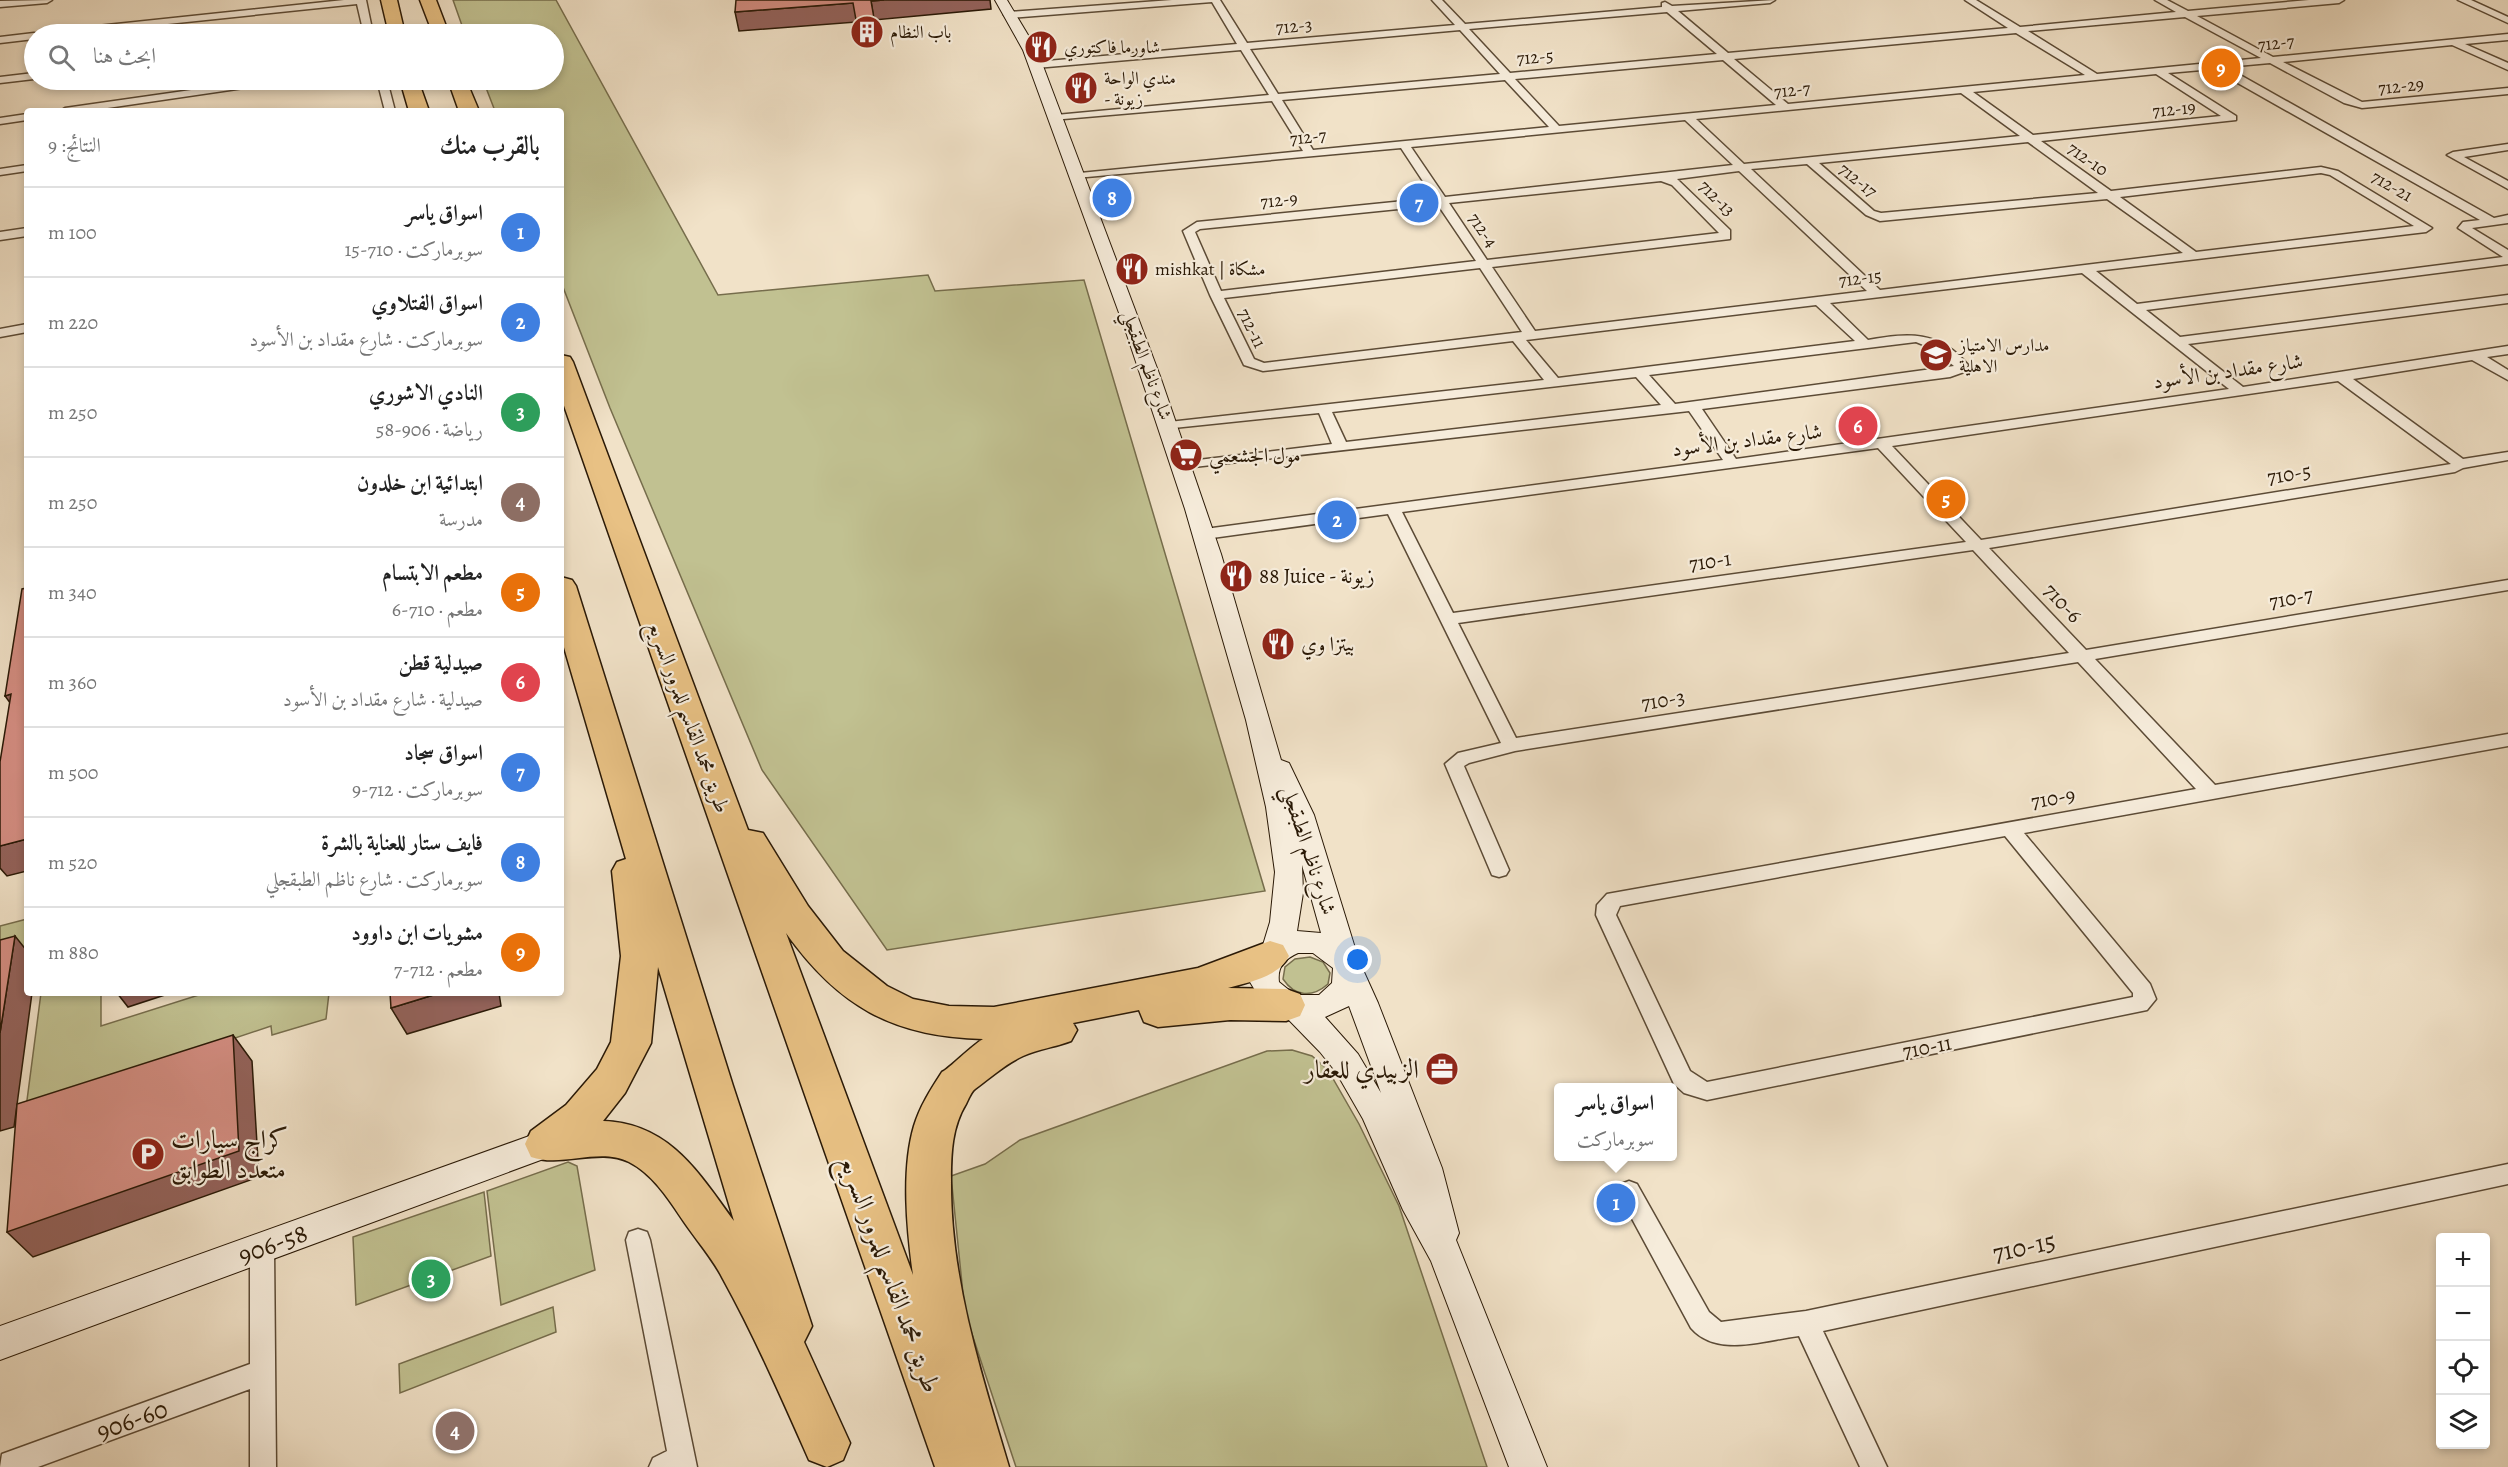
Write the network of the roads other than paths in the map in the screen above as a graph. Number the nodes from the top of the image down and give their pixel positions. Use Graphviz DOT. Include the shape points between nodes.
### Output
graph roads {
  1 [pos="47,0"];
  2 [pos="361,0"];
  3 [pos="389,0"];
  4 [pos="428,0"];
  5 [pos="1017,0"];
  6 [pos="1209,0"];
  7 [pos="1215,0"];
  8 [pos="1437,0"];
  9 [pos="1659,0"];
  10 [pos="1770,0"];
  11 [pos="1970,0"];
  12 [pos="2160,0"];
  13 [pos="2339,0"];
  14 [pos="2463,0"];
  15 [pos="0,4"];
  16 [pos="1670,9"];
  17 [pos="1008,10"];
  18 [pos="2187,14"];
  19 [pos="2508,20"];
  20 [pos="141,24"];
  21 [pos="367,24"];
  22 [pos="395,24"];
  23 [pos="437,24"];
  24 [pos="1462,27"];
  25 [pos="2018,30"];
  26 [pos="24,37"];
  27 [pos="2508,37"];
  28 [pos="0,40"];
  29 [pos="2453,42"];
  30 [pos="1244,46"];
  31 [pos="1725,56"];
  32 [pos="2273,60"];
  33 [pos="1036,65"];
  34 [pos="2214,65"];
  35 [pos="2508,67"];
  36 [pos="2158,71"];
  37 [pos="24,76"];
  38 [pos="1508,76"];
  39 [pos="2095,77"];
  40 [pos="0,80"];
  41 [pos="209,90"];
  42 [pos="385,90"];
  43 [pos="412,90"];
  44 [pos="461,90"];
  45 [pos="1963,90"];
  46 [pos="2508,91"];
  47 [pos="1276,98"];
  48 [pos="1785,107"];
  49 [pos="86,108"];
  50 [pos="389,108"];
  51 [pos="418,108"];
  52 [pos="468,108"];
  53 [pos="24,117"];
  54 [pos="1688,117"];
  55 [pos="1056,118"];
  56 [pos="0,121"];
  57 [pos="1557,130"];
  58 [pos="2031,140"];
  59 [pos="1404,144"];
  60 [pos="2506,148"];
  61 [pos="1310,154"];
  62 [pos="1810,161"];
  63 [pos="24,168"];
  64 [pos="1743,168"];
  65 [pos="0,172"];
  66 [pos="1080,176"];
  67 [pos="1662,178"];
  68 [pos="2508,186"];
  69 [pos="2109,195"];
  70 [pos="1442,201"];
  71 [pos="2508,219"];
  72 [pos="2491,221"];
  73 [pos="24,232"];
  74 [pos="0,236"];
  75 [pos="2508,255"];
  76 [pos="2194,256"];
  77 [pos="2508,260"];
  78 [pos="1485,266"];
  79 [pos="2085,269"];
  80 [pos="1877,294"];
  81 [pos="1216,295"];
  82 [pos="2508,299"];
  83 [pos="1820,301"];
  84 [pos="2134,308"];
  85 [pos="24,329"];
  86 [pos="0,333"];
  87 [pos="1524,336"];
  88 [pos="2180,341"];
  89 [pos="1865,344"];
  90 [pos="2508,350"];
  91 [pos="2476,356"];
  92 [pos="564,370"];
  93 [pos="1638,372"];
  94 [pos="2340,376"];
  95 [pos="2508,376"];
  96 [pos="1554,383"];
  97 [pos="2240,391"];
  98 [pos="1693,406"];
  99 [pos="1324,409"];
  100 [pos="1672,409"];
  101 [pos="1169,426"];
  102 [pos="1882,444"];
  103 [pos="1341,447"];
  104 [pos="2508,456"];
  105 [pos="1731,462"];
  106 [pos="2458,464"];
  107 [pos="1181,465"];
  108 [pos="1393,509"];
  109 [pos="1205,534"];
  110 [pos="1978,545"];
  111 [pos="2508,585"];
  112 [pos="564,596"];
  113 [pos="1448,619"];
  114 [pos="2082,656"];
  115 [pos="2508,740"];
  116 [pos="1264,743"];
  117 [pos="1511,746"];
  118 [pos="708,769"];
  119 [pos="623,793"];
  120 [pos="2211,793"];
  121 [pos="2010,829"];
  122 [pos="1499,870"];
  123 [pos="1607,905"];
  124 [pos="1272,954"];
  125 [pos="1346,967"];
  126 [pos="1291,1006"];
  127 [pos="546,1144"];
  128 [pos="2508,1174"];
  129 [pos="1629,1191"];
  130 [pos="638,1240"];
  131 [pos="262,1248"];
  132 [pos="1446,1254"];
  133 [pos="1806,1323"];
  134 [pos="0,1344"];
  135 [pos="262,1372"];
  136 [pos="829,1455"];
  137 [pos="676,1464"];
  138 [pos="3,1467"];
  139 [pos="263,1467"];
  140 [pos="960,1467"];
  141 [pos="984,1467"];
  142 [pos="1528,1467"];
  143 [pos="1874,1467"];
  1 -- 15 [label="street"];
  2 -- 20 [label="street"];
  2 -- 21 [label="street"];
  3 -- 22 [label="highway"];
  4 -- 23 [label="highway"];
  5 -- 17 [label="main road, شارع ناظم الطبقجلي"];
  6 -- 17 [label="street"];
  7 -- 30 [label="street"];
  8 -- 24 [label="street"];
  9 -- 16 [label="street"];
  10 -- 16 [label="street, 712-3"];
  11 -- 25 [label="street"];
  12 -- 18 [label="street, 712-29"];
  13 -- 18 [label="street, 712-5"];
  14 -- 19 [label="street"];
  16 -- 24 [label="street, 712-3"];
  16 -- 31 [label="street"];
  17 -- 33 [label="main road, شارع ناظم الطبقجلي"];
  18 -- 25 [label="street, 712-5"];
  18 -- 32 [label="street, 712-29"];
  24 -- 30 [label="street, 712-3"];
  24 -- 38 [label="street"];
  25 -- 31 [label="street, 712-5"];
  25 -- 39 [label="street"];
  26 -- 28 [label="street"];
  27 -- 29 [label="street, 712-7"];
  29 -- 32 [label="street, 712-7"];
  29 -- 35 [label="street"];
  30 -- 33 [label="street, 712-3"];
  30 -- 47 [label="street"];
  31 -- 38 [label="street, 712-5"];
  31 -- 48 [label="street"];
  32 -- 34 [label="street, 712-7"];
  32 -- 46 [label="street, 712-29" via="2362,105"];
  33 -- 55 [label="main road, شارع ناظم الطبقجلي"];
  34 -- 36 [label="street, 712-7"];
  34 -- 72 [label="street"];
  36 -- 39 [label="street, 712-7"];
  36 -- 58 [label="street, 712-19" via="2232,118"];
  37 -- 40 [label="street"];
  38 -- 47 [label="street, 712-5"];
  38 -- 57 [label="street"];
  39 -- 45 [label="street, 712-7"];
  41 -- 49 [label="street"];
  42 -- 50 [label="street"];
  43 -- 51 [label="highway"];
  44 -- 52 [label="highway"];
  45 -- 48 [label="street, 712-7"];
  45 -- 58 [label="street, 712-10"];
  47 -- 55 [label="street, 712-5"];
  47 -- 61 [label="street"];
  48 -- 54 [label="street, 712-7"];
  53 -- 56 [label="street"];
  54 -- 57 [label="street, 712-7"];
  54 -- 64 [label="street"];
  55 -- 66 [label="main road, شارع ناظم الطبقجلي"];
  57 -- 59 [label="street, 712-7"];
  58 -- 62 [label="street, 712-17"];
  58 -- 69 [label="street, 712-10"];
  59 -- 61 [label="street, 712-7"];
  59 -- 70 [label="street, 712-4"];
  60 -- 68 [label="street" via="2453,154"];
  61 -- 66 [label="street, 712-7"];
  62 -- 64 [label="street"];
  62 -- 69 [label="street, 712-17" via="1870,213 1880,217"];
  63 -- 65 [label="street"];
  64 -- 67 [label="street"];
  64 -- 80 [label="street"];
  66 -- 101 [label="main road, شارع ناظم الطبقجلي"];
  67 -- 70 [label="street"];
  67 -- 78 [label="street, 712-13" via="1676,183 1726,236"];
  69 -- 76 [label="street, 712-10"];
  69 -- 76 [label="street, 712-21" via="2321,170 2334,173 2426,228"];
  70 -- 78 [label="street, 712-4"];
  70 -- 81 [label="street, 712-9" via="1191,228"];
  71 -- 72 [label="street"];
  72 -- 75 [label="street" via="2464,228"];
  73 -- 74 [label="street"];
  76 -- 79 [label="street, 712-15"];
  77 -- 84 [label="street"];
  78 -- 81 [label="street, 712-11"];
  78 -- 87 [label="street, 712-4"];
  79 -- 80 [label="street, 712-15"];
  79 -- 84 [label="street"];
  80 -- 83 [label="street, 712-15"];
  81 -- 87 [label="street, 712-11" via="1254,366"];
  82 -- 88 [label="street"];
  83 -- 87 [label="street, 712-15"];
  83 -- 89 [label="street"];
  84 -- 88 [label="street"];
  85 -- 86 [label="street"];
  87 -- 96 [label="street, 712-4"];
  88 -- 97 [label="street"];
  89 -- 93 [label="street"];
  89 -- 98 [label="street" via="1923,338 1934,342 1961,365 1950,373"];
  90 -- 91 [label="street, شارع مقداد بن الأسود"];
  91 -- 94 [label="street, شارع مقداد بن الأسود"];
  91 -- 95 [label="street"];
  92 -- 118 [label="highway, طريق محمد القاسم للمرور السريع"];
  93 -- 96 [label="street"];
  93 -- 100 [label="street"];
  94 -- 97 [label="street, شارع مقداد بن الأسود"];
  94 -- 106 [label="street"];
  96 -- 99 [label="street"];
  97 -- 102 [label="street, شارع مقداد بن الأسود"];
  98 -- 100 [label="street"];
  98 -- 105 [label="street"];
  99 -- 101 [label="street"];
  99 -- 103 [label="street"];
  100 -- 103 [label="street"];
  101 -- 107 [label="main road, شارع ناظم الطبقجلي"];
  102 -- 105 [label="street, شارع مقداد بن الأسود"];
  102 -- 110 [label="street, 710-6"];
  103 -- 107 [label="street"];
  104 -- 106 [label="street, 710-5"];
  105 -- 108 [label="street, شارع مقداد بن الأسود"];
  106 -- 110 [label="street, 710-5" via="2455,468"];
  107 -- 109 [label="main road, شارع ناظم الطبقجلي"];
  108 -- 109 [label="street, شارع مقداد بن الأسود"];
  108 -- 113 [label="street"];
  109 -- 116 [label="main road, شارع ناظم الطبقجلي"];
  110 -- 113 [label="street, 710-1"];
  110 -- 114 [label="street, 710-6"];
  111 -- 114 [label="street, 710-7"];
  112 -- 119 [label="highway"];
  113 -- 117 [label="street"];
  114 -- 117 [label="street, 710-3"];
  114 -- 120 [label="street, 710-6"];
  115 -- 120 [label="street, 710-9"];
  116 -- 124 [label="main road, شارع ناظم الطبقجلي" via="1289,871 1287,911"];
  116 -- 125 [label="main road, شارع ناظم الطبقجلي" via="1301,815"];
  117 -- 122 [label="street, 710-3" via="1498,753 1462,758 1454,764"];
  118 -- 124 [label="highway" via="786,903 817,945 855,986 904,1012 949,1022 994,1023 1198,983 1248,967"];
  118 -- 140 [label="highway, طريق محمد القاسم للمرور السريع"];
  119 -- 127 [label="highway" via="640,956 631,1043 611,1081 581,1118"];
  119 -- 136 [label="highway"];
  120 -- 121 [label="street, 710-9"];
  121 -- 123 [label="street, 710-9" via="1614,900"];
  121 -- 123 [label="street, 710-11" via="2143,990 2145,999 2139,1004 1707,1091 1682,1077 1606,915"];
  124 -- 125 [label="main road" via="1287,944 1319,943 1334,950"];
  124 -- 126 [label="main road" via="1264,966 1263,977 1274,998"];
  125 -- 126 [label="main road" via="1347,986 1340,997 1312,1009"];
  125 -- 132 [label="main road, شارع ناظم الطبقجلي" via="1426,1168"];
  126 -- 132 [label="main road" via="1332,1043 1361,1084 1415,1199"];
  126 -- 141 [label="highway" via="1230,1004 1173,1008 1037,1034 995,1051 961,1080 942,1106 934,1130 928,1194 930,1235 944,1320"];
  127 -- 131 [label="main road, 906-58"];
  127 -- 136 [label="highway" via="587,1138 619,1140 646,1150 678,1178 738,1262 782,1347"];
  128 -- 133 [label="street, 710-15"];
  129 -- 133 [label="street, 710-15" via="1709,1330 1731,1334"];
  130 -- 137 [label="street"];
  131 -- 134 [label="main road, 906-58"];
  131 -- 135 [label="street"];
  132 -- 142 [label="main road"];
  133 -- 143 [label="street"];
  135 -- 138 [label="street, 906-60"];
  135 -- 139 [label="street"];
}
